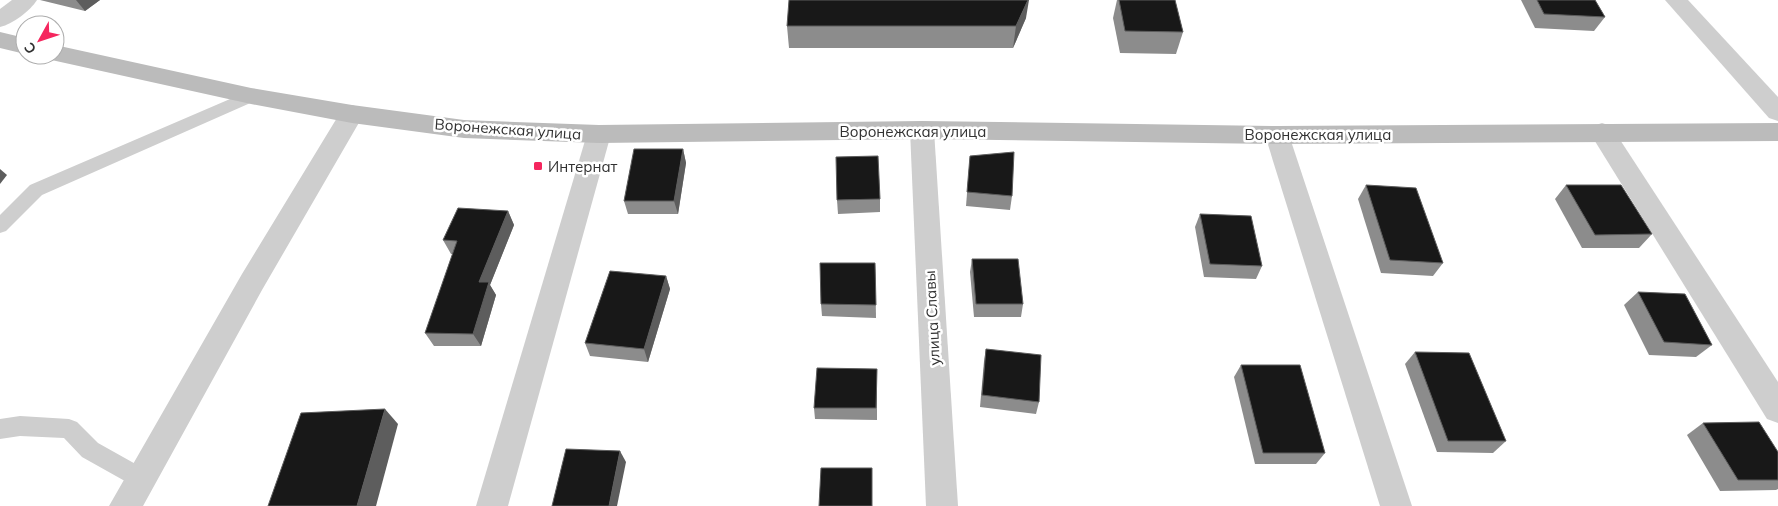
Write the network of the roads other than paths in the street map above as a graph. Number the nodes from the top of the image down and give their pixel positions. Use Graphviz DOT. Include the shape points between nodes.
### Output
graph roads {
  1 [pos="26,0"];
  2 [pos="1676,0"];
  3 [pos="0,20"];
  4 [pos="0,40"];
  5 [pos="15,44"];
  6 [pos="65,55"];
  7 [pos="251,96"];
  8 [pos="1778,112"];
  9 [pos="352,114"];
  10 [pos="922,130"];
  11 [pos="1602,132"];
  12 [pos="1778,132"];
  13 [pos="599,134"];
  14 [pos="1277,135"];
  15 [pos="0,226"];
  16 [pos="1778,409"];
  17 [pos="0,429"];
  18 [pos="128,498"];
  19 [pos="492,506"];
  20 [pos="942,506"];
  21 [pos="1396,506"];
  1 -- 3 [label="street"];
  2 -- 8 [label="street"];
  4 -- 5 [label="street"];
  6 -- 7 [label="street, Воронежская улица"];
  7 -- 9 [label="street, Воронежская улица"];
  7 -- 15 [label="lane" via="36,190"];
  9 -- 13 [label="street, Воронежская улица" via="464,129"];
  9 -- 18 [label="street"];
  10 -- 13 [label="street, Воронежская улица"];
  10 -- 14 [label="street, Воронежская улица"];
  10 -- 20 [label="street, улица Славы"];
  11 -- 12 [label="street, Воронежская улица"];
  11 -- 14 [label="street, Воронежская улица"];
  11 -- 16 [label="street"];
  13 -- 19 [label="street"];
  14 -- 21 [label="street"];
  17 -- 18 [label="lane" via="20,426 69,429"];
}
